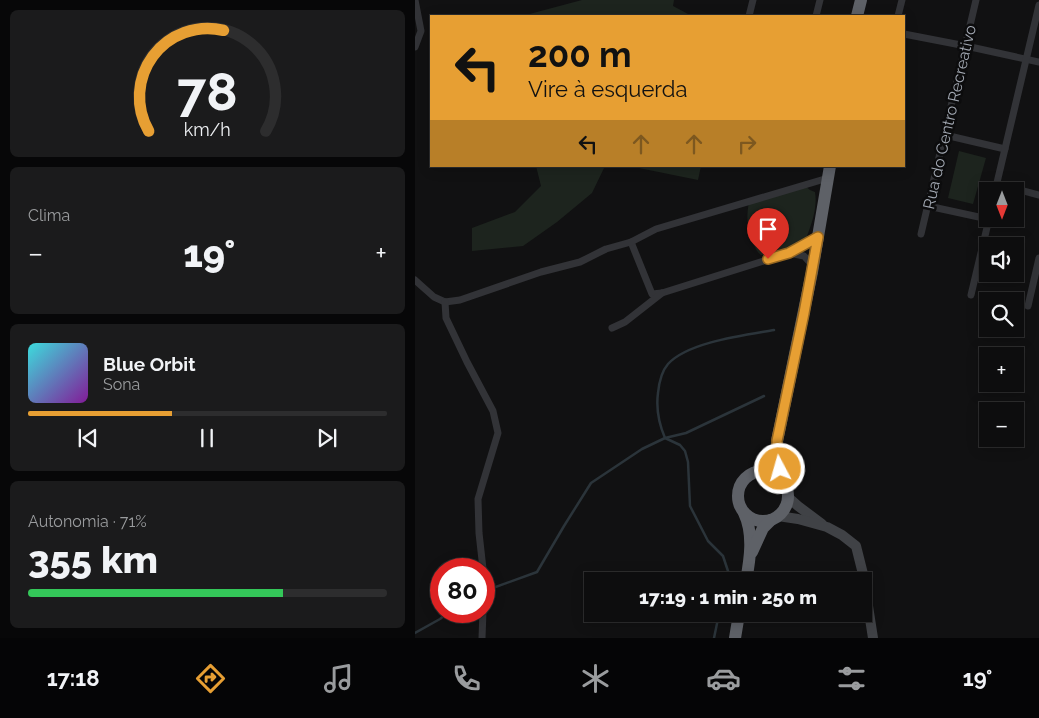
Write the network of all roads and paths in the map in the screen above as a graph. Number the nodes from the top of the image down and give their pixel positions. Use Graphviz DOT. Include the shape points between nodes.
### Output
graph roads {
  1 [pos="415,0"];
  2 [pos="753,0"];
  3 [pos="820,0"];
  4 [pos="861,0"];
  5 [pos="902,0"];
  6 [pos="976,0"];
  7 [pos="1039,5"];
  8 [pos="749,15"];
  9 [pos="816,15"];
  10 [pos="857,15"];
  11 [pos="898,15"];
  12 [pos="905,34"];
  13 [pos="965,46"];
  14 [pos="415,47"];
  15 [pos="1026,60"];
  16 [pos="1039,62"];
  17 [pos="945,135"];
  18 [pos="1005,149"];
  19 [pos="829,172"];
  20 [pos="997,182"];
  21 [pos="1024,193"];
  22 [pos="1039,195"];
  23 [pos="928,206"];
  24 [pos="979,217"];
  25 [pos="987,228"];
  26 [pos="921,234"];
  27 [pos="818,237"];
  28 [pos="631,242"];
  29 [pos="789,253"];
  30 [pos="1039,258"];
  31 [pos="813,266"];
  32 [pos="415,280"];
  33 [pos="662,293"];
  34 [pos="971,295"];
  35 [pos="445,302"];
  36 [pos="1028,306"];
  37 [pos="612,328"];
  38 [pos="777,441"];
  39 [pos="756,472"];
  40 [pos="784,482"];
  41 [pos="789,498"];
  42 [pos="744,513"];
  43 [pos="775,518"];
  44 [pos="827,527"];
  45 [pos="750,556"];
  46 [pos="482,558"];
  47 [pos="747,572"];
  48 [pos="738,622"];
  49 [pos="483,623"];
  50 [pos="482,638"];
  51 [pos="735,638"];
  52 [pos="873,638"];
  1 -- 14 [label="street" via="421,31"];
  2 -- 8 [label="street"];
  3 -- 9 [label="street"];
  4 -- 10 [label="highway"];
  5 -- 11 [label="street"];
  6 -- 13 [label="street, Rua do Centro Recreativo"];
  7 -- 15 [label="street"];
  12 -- 13 [label="street"];
  13 -- 15 [label="street"];
  13 -- 17 [label="street, Rua do Centro Recreativo"];
  15 -- 16 [label="street"];
  15 -- 18 [label="street"];
  17 -- 18 [label="street"];
  17 -- 23 [label="street, Rua do Centro Recreativo"];
  18 -- 20 [label="street"];
  19 -- 27 [label="highway"];
  19 -- 28 [label="street" via="656,229"];
  21 -- 22 [label="street"];
  23 -- 24 [label="street"];
  23 -- 26 [label="street, Rua do Centro Recreativo"];
  25 -- 34 [label="street"];
  27 -- 29 [label="street"];
  27 -- 31 [label="highway"];
  28 -- 33 [label="street" via="652,294"];
  28 -- 35 [label="street" via="579,262"];
  29 -- 31 [label="street" via="804,256"];
  29 -- 33 [label="street"];
  30 -- 36 [label="street"];
  31 -- 38 [label="highway"];
  32 -- 35 [label="street"];
  33 -- 37 [label="street" via="625,322"];
  35 -- 46 [label="street" via="446,318 493,411 498,433 478,499"];
  38 -- 39 [label="highway" via="767,462"];
  38 -- 40 [label="highway"];
  39 -- 40 [label="highway" via="772,472"];
  39 -- 42 [label="highway" via="740,485 738,500"];
  40 -- 41 [label="highway"];
  41 -- 43 [label="highway" via="784,511"];
  41 -- 44 [label="main road"];
  42 -- 43 [label="highway" via="763,522"];
  42 -- 45 [label="highway" via="751,540"];
  43 -- 44 [label="main road" via="798,519"];
  43 -- 45 [label="highway" via="763,528"];
  44 -- 52 [label="main road" via="855,546"];
  45 -- 47 [label="highway"];
  48 -- 51 [label="highway"];
  49 -- 50 [label="street"];
}
